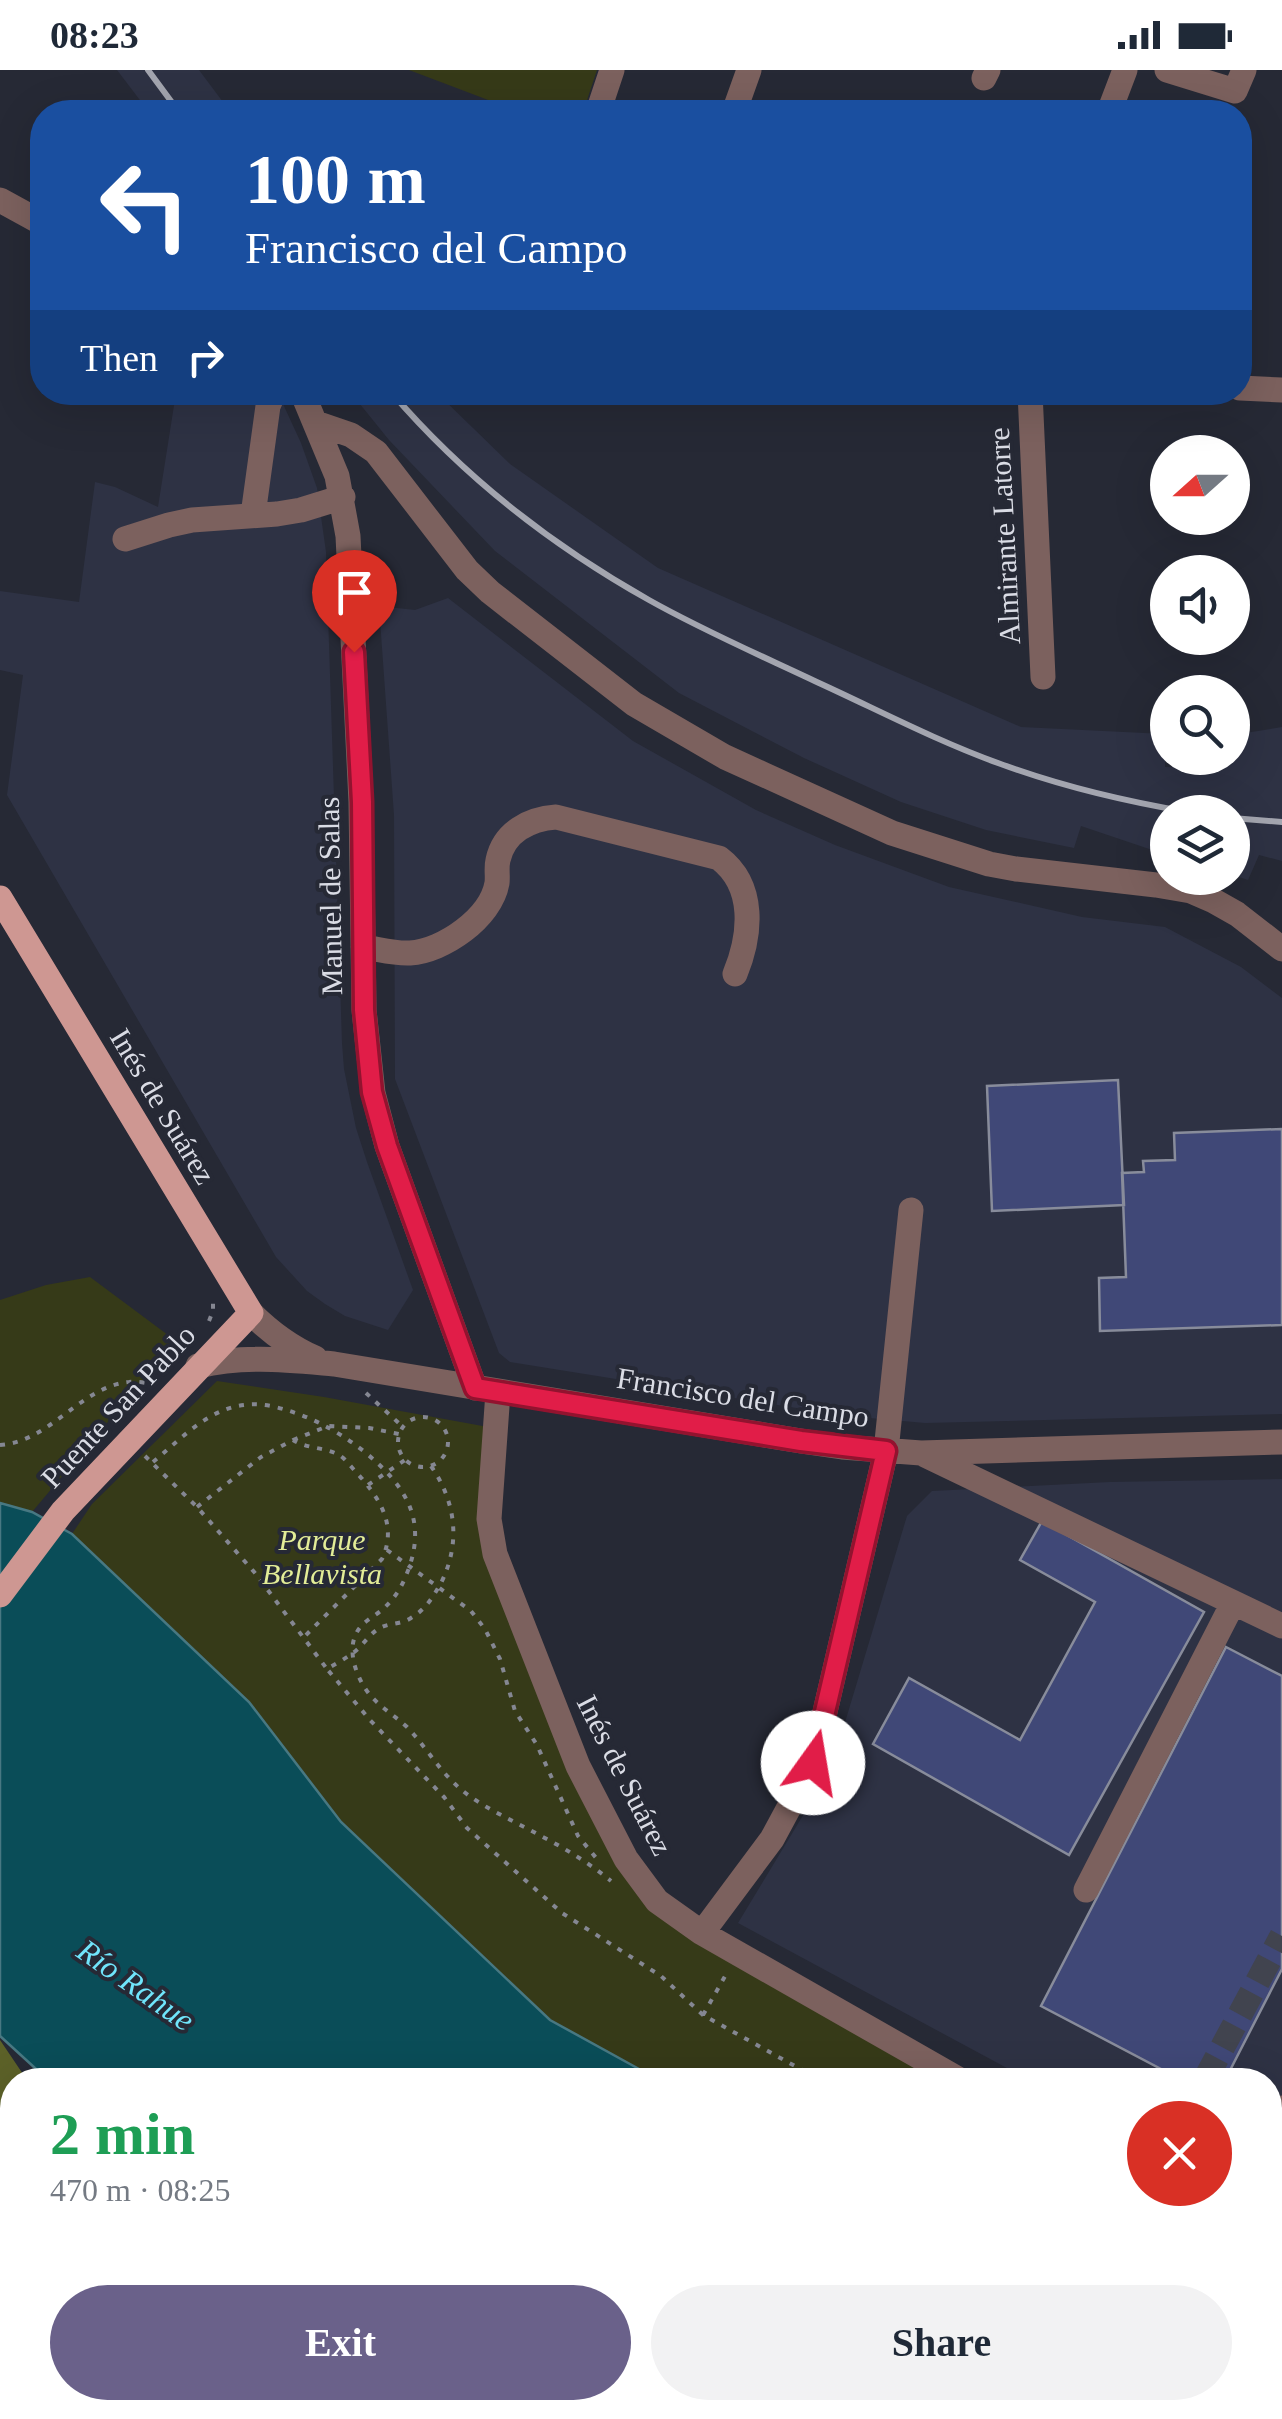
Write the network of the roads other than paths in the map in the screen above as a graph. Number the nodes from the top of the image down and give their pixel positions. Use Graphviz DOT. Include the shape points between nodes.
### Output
graph roads {
  1 [pos="612,70"];
  2 [pos="749,70"];
  3 [pos="1125,70"];
  4 [pos="1167,70"];
  5 [pos="1239,81"];
  6 [pos="602,100"];
  7 [pos="738,100"];
  8 [pos="1114,100"];
  9 [pos="0,200"];
  10 [pos="30,216"];
  11 [pos="1252,389"];
  12 [pos="1282,390"];
  13 [pos="268,405"];
  14 [pos="308,405"];
  15 [pos="1031,405"];
  16 [pos="316,423"];
  17 [pos="343,498"];
  18 [pos="253,515"];
  19 [pos="124,540"];
  20 [pos="1043,677"];
  21 [pos="0,898"];
  22 [pos="364,947"];
  23 [pos="1282,949"];
  24 [pos="735,974"];
  25 [pos="911,1210"];
  26 [pos="250,1313"];
  27 [pos="334,1364"];
  28 [pos="198,1366"];
  29 [pos="486,1390"];
  30 [pos="1282,1442"];
  31 [pos="886,1451"];
  32 [pos="921,1453"];
  33 [pos="0,1595"];
  34 [pos="1234,1603"];
  35 [pos="1282,1626"];
  36 [pos="1086,1890"];
  37 [pos="702,1934"];
  38 [pos="939,2068"];
  1 -- 6 [label="street"];
  2 -- 7 [label="street"];
  3 -- 8 [label="street"];
  4 -- 5 [label="street"];
  9 -- 10 [label="street"];
  11 -- 12 [label="street"];
  13 -- 18 [label="street"];
  14 -- 16 [label="street, Manuel de Salas"];
  15 -- 20 [label="street, Almirante Latorre"];
  16 -- 17 [label="street, Manuel de Salas"];
  16 -- 23 [label="street" via="351,434 376,452 490,592 634,704 725,757 892,833 989,864 1191,891 1237,914"];
  17 -- 18 [label="street"];
  17 -- 22 [label="street, Manuel de Salas"];
  18 -- 19 [label="street" via="192,520"];
  21 -- 26 [label="main road, Inés de Suárez"];
  22 -- 24 [label="street" via="409,953 451,940 491,897 510,836 534,820 556,817 729,866 742,884 747,910"];
  22 -- 29 [label="street, Manuel de Salas" via="368,1067 379,1118"];
  25 -- 31 [label="street"];
  26 -- 27 [label="street, Inés de Suárez" via="286,1344"];
  26 -- 28 [label="main road, Puente San Pablo"];
  27 -- 28 [label="street, Francisco del Campo" via="262,1358"];
  27 -- 29 [label="street, Francisco del Campo"];
  28 -- 33 [label="main road, Puente San Pablo" via="64,1511"];
  29 -- 31 [label="street, Francisco del Campo"];
  29 -- 37 [label="street, Inés de Suárez" via="495,1554 578,1766 626,1859 657,1901"];
  30 -- 32 [label="street, Francisco del Campo"];
  31 -- 32 [label="street, Francisco del Campo"];
  31 -- 37 [label="street" via="813,1763 772,1839"];
  32 -- 34 [label="street"];
  34 -- 35 [label="street"];
  34 -- 36 [label="street"];
  37 -- 38 [label="street, Inés de Suárez"];
}
